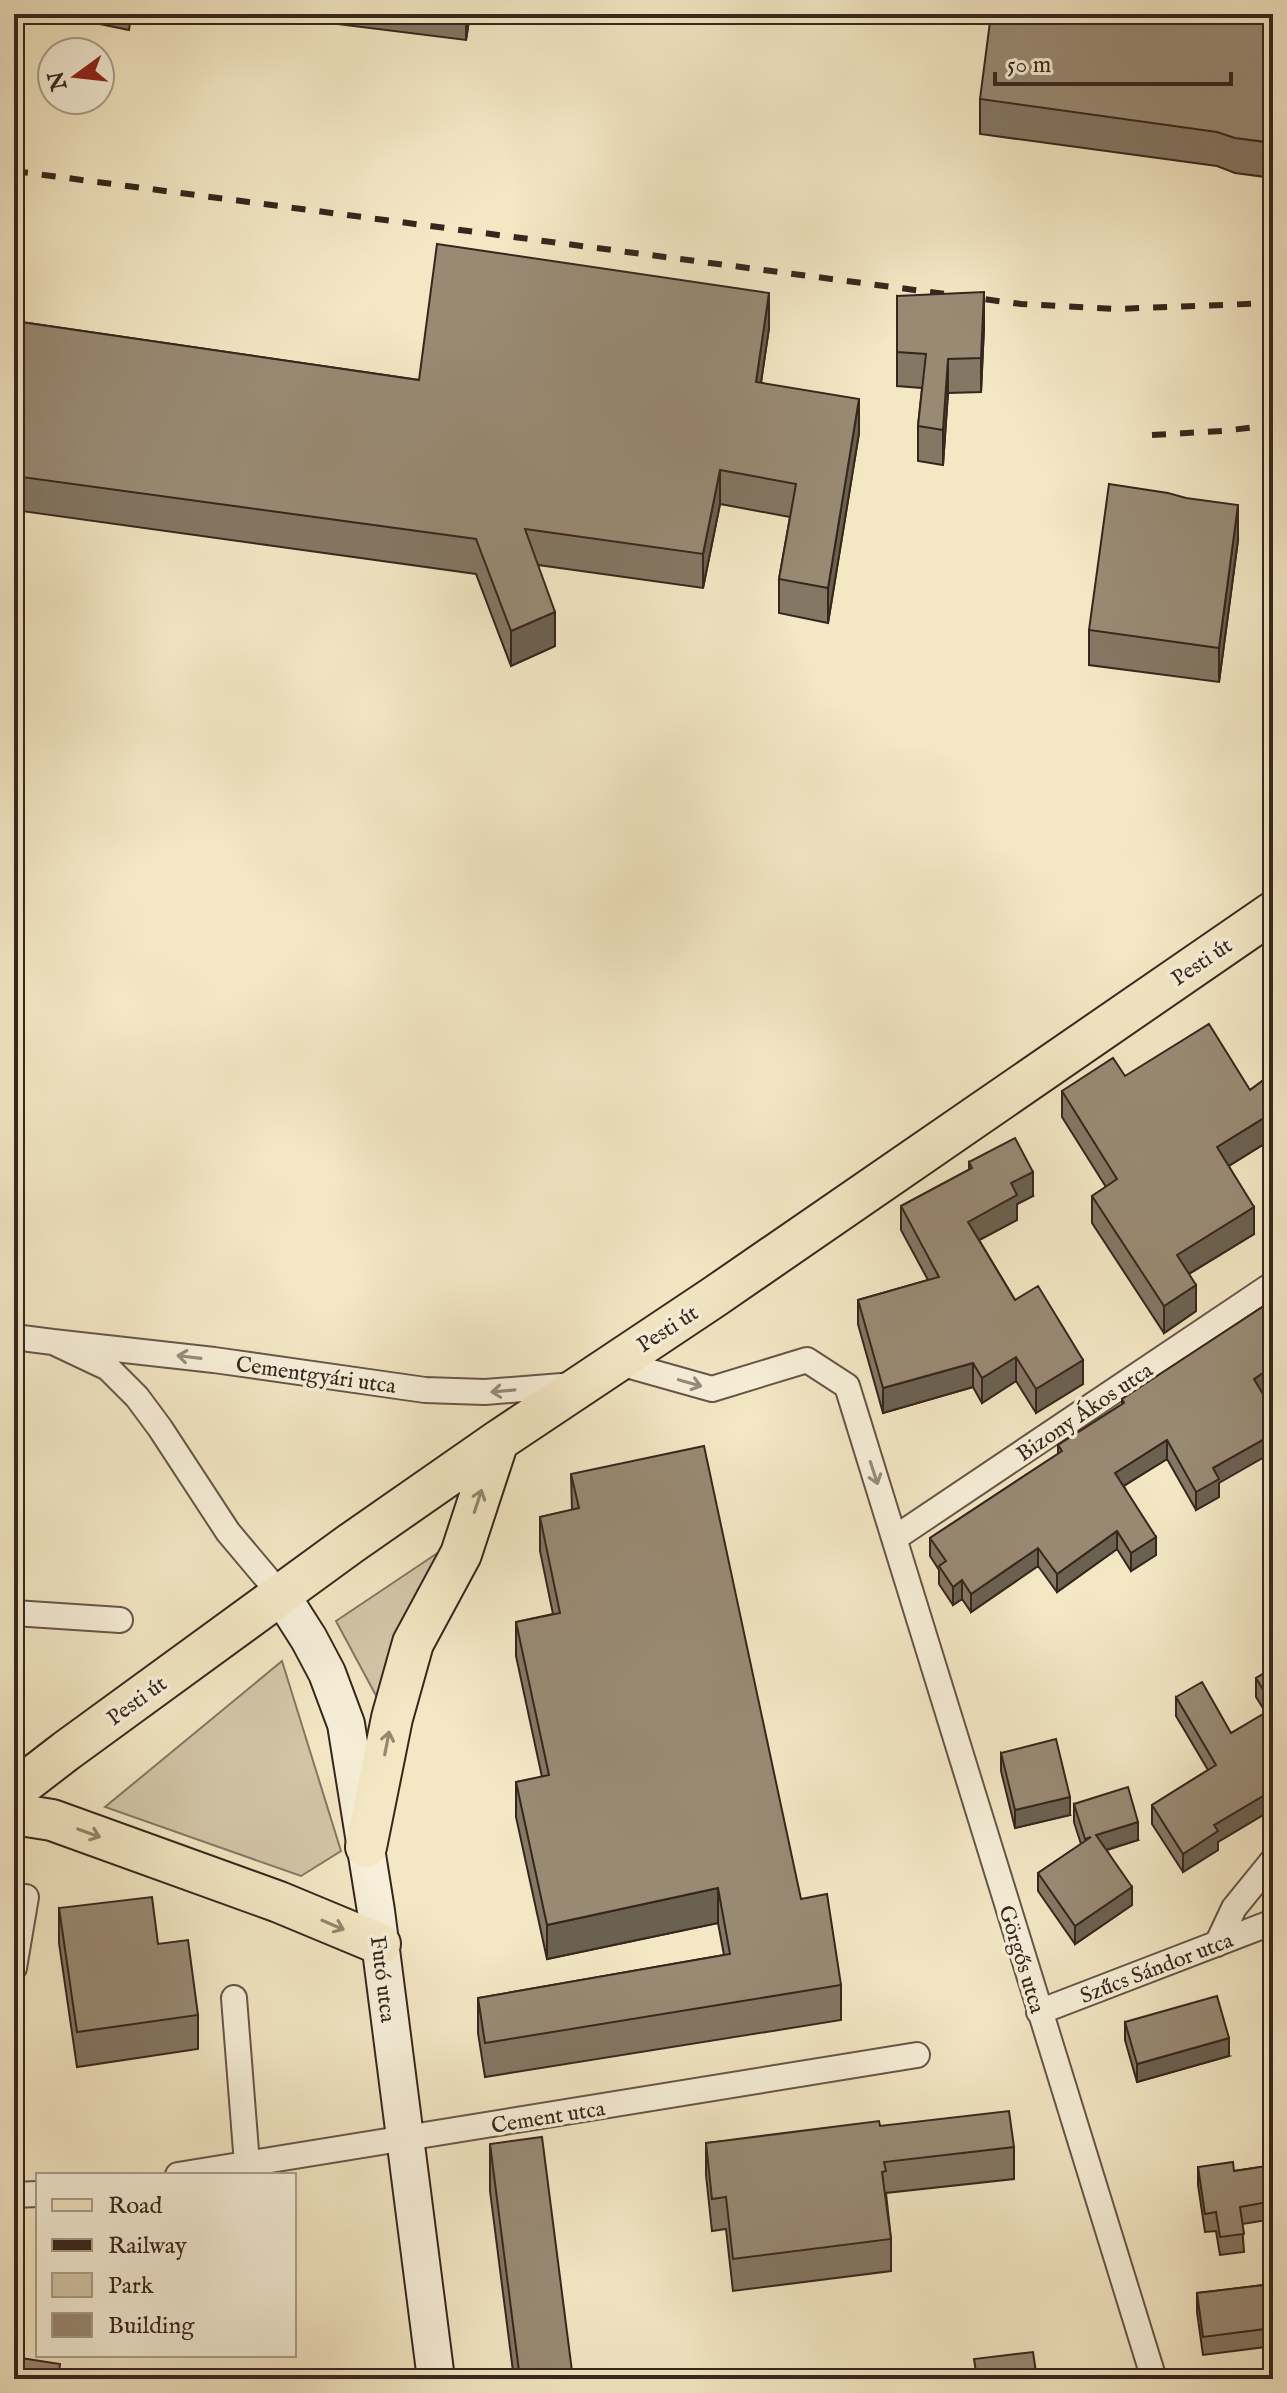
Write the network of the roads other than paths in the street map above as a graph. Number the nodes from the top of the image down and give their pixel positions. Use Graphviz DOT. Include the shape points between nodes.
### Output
graph roads {
  1 [pos="1273,912"];
  2 [pos="1273,1284"];
  3 [pos="14,1337"];
  4 [pos="53,1342"];
  5 [pos="616,1362"];
  6 [pos="580,1385"];
  7 [pos="498,1441"];
  8 [pos="895,1538"];
  9 [pos="281,1595"];
  10 [pos="14,1613"];
  11 [pos="120,1620"];
  12 [pos="14,1791"];
  13 [pos="14,1814"];
  14 [pos="366,1847"];
  15 [pos="1273,1860"];
  16 [pos="26,1897"];
  17 [pos="1273,1922"];
  18 [pos="380,1944"];
  19 [pos="1217,1944"];
  20 [pos="14,1968"];
  21 [pos="234,1998"];
  22 [pos="1039,2012"];
  23 [pos="917,2055"];
  24 [pos="405,2139"];
  25 [pos="247,2164"];
  26 [pos="191,2173"];
  27 [pos="36,2194"];
  28 [pos="14,2195"];
  29 [pos="436,2379"];
  30 [pos="1154,2379"];
  1 -- 5 [label="main road, Pesti út"];
  2 -- 8 [label="street, Bizony Ákos utca"];
  3 -- 4 [label="street, Cementgyári utca"];
  6 -- 4 [label="street, Cementgyári utca, one-way" via="425,1390"];
  4 -- 9 [label="street, Cementgyári utca" via="108,1368 137,1397 228,1532"];
  5 -- 6 [label="main road, Pesti út"];
  5 -- 8 [label="street, Görgős utca, one-way" via="712,1389 807,1360 847,1386"];
  6 -- 7 [label="main road, Pesti út"];
  7 -- 9 [label="main road, Pesti út"];
  14 -- 7 [label="main road, one-way" via="413,1643 461,1554"];
  8 -- 22 [label="street, Görgős utca"];
  9 -- 12 [label="main road, Pesti út"];
  9 -- 14 [label="main road, Futó utca" via="327,1673 346,1724"];
  10 -- 11 [label="street"];
  13 -- 18 [label="main road, one-way" via="52,1820"];
  14 -- 18 [label="main road, Futó utca"];
  15 -- 19 [label="street" via="1234,1908"];
  16 -- 20 [label="street"];
  17 -- 19 [label="street, Szűcs Sándor utca"];
  18 -- 24 [label="main road, Futó utca"];
  19 -- 22 [label="street, Szűcs Sándor utca"];
  21 -- 25 [label="street"];
  22 -- 30 [label="street, Görgős utca"];
  23 -- 24 [label="street, Cement utca"];
  24 -- 25 [label="street, Cement utca"];
  24 -- 29 [label="main road, Futó utca"];
  25 -- 26 [label="street, Cement utca"];
  27 -- 28 [label="street"];
}
